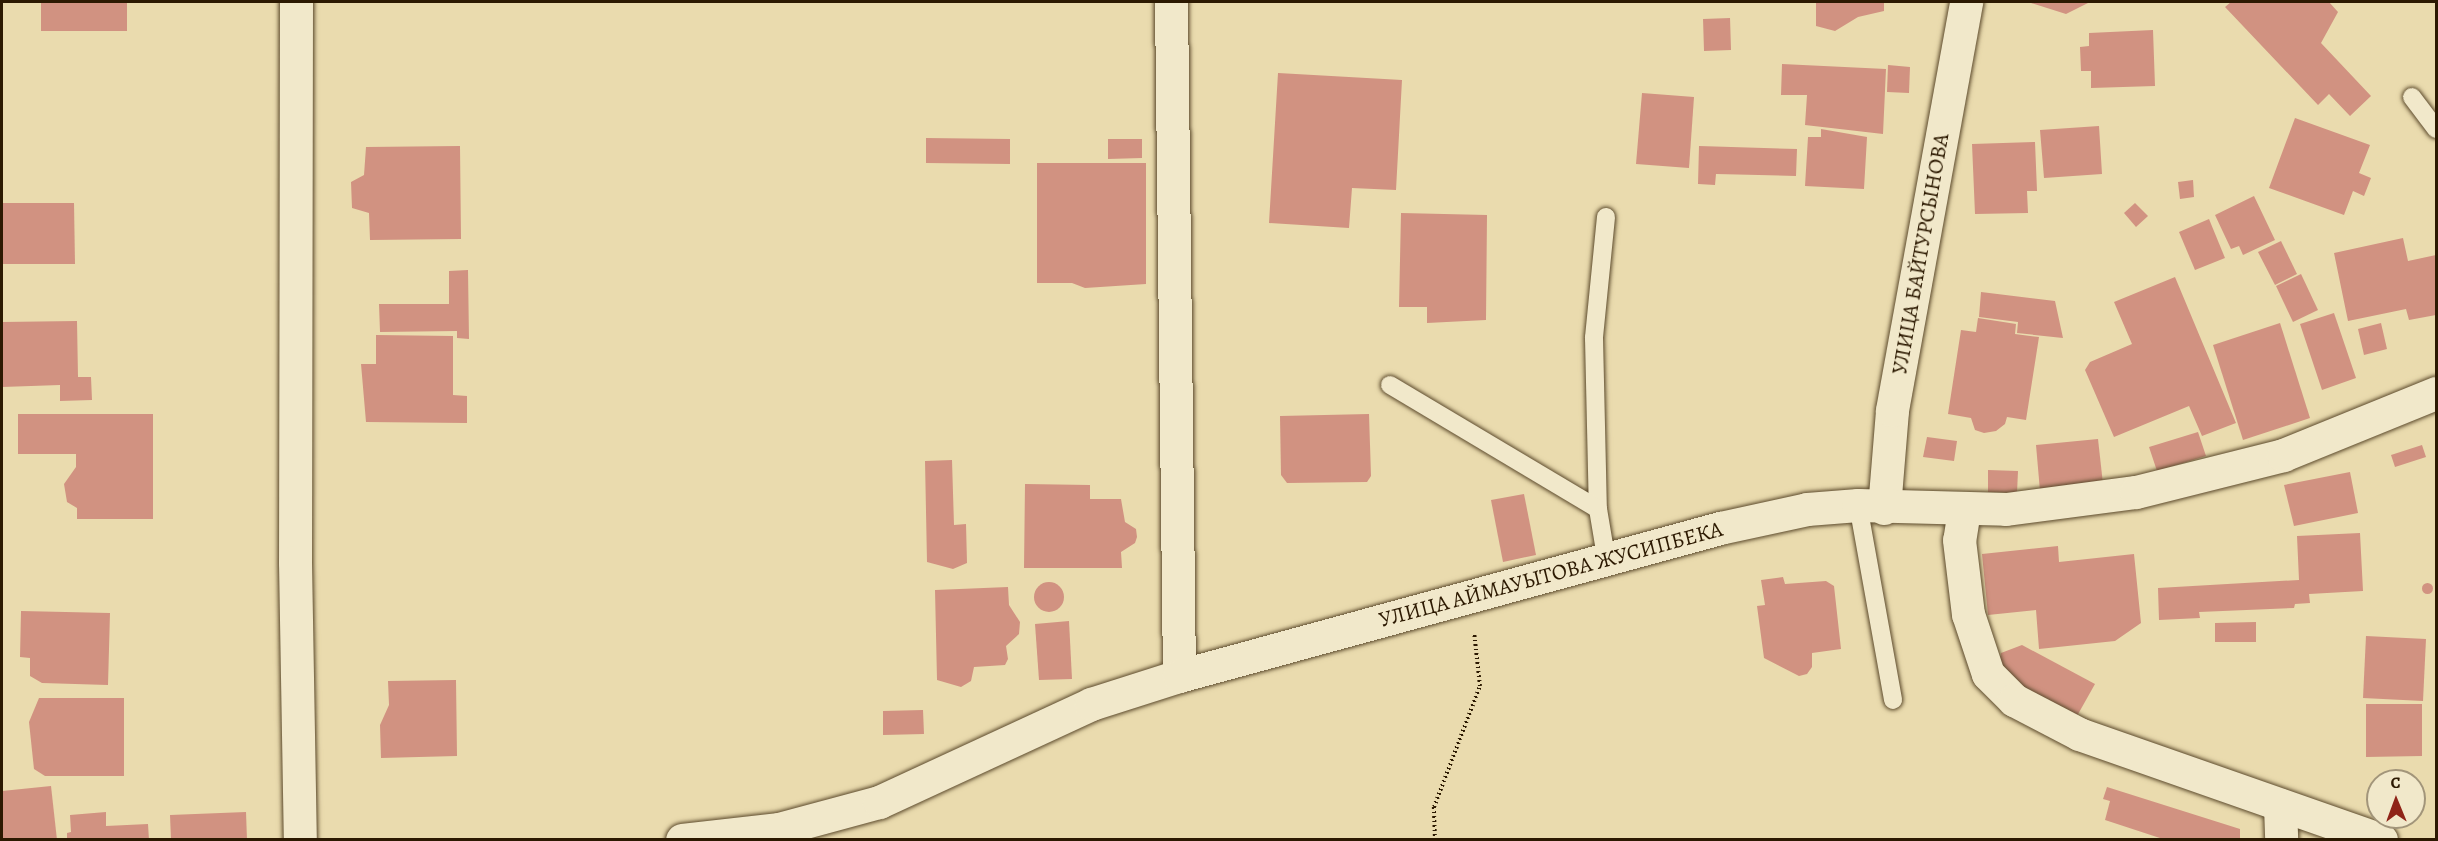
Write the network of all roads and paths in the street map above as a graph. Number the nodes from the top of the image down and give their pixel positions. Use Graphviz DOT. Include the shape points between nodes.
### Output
graph roads {
  1 [pos="296,2"];
  2 [pos="1171,2"];
  3 [pos="1966,2"];
  4 [pos="2412,97"];
  5 [pos="2436,129"];
  6 [pos="1606,217"];
  7 [pos="1390,385"];
  8 [pos="2436,393"];
  9 [pos="1871,507"];
  10 [pos="1598,509"];
  11 [pos="1964,510"];
  12 [pos="1606,557"];
  13 [pos="1463,600"];
  14 [pos="1179,676"];
  15 [pos="1893,700"];
  16 [pos="2280,805"];
  17 [pos="779,834"];
  18 [pos="300,840"];
  19 [pos="682,840"];
  20 [pos="1435,840"];
  21 [pos="2281,840"];
  22 [pos="2381,840"];
  1 -- 18 [label="street" via="295,562"];
  2 -- 14 [label="street"];
  3 -- 9 [label="street, УЛИЦА БАЙТУРСЫНОВА"];
  4 -- 5 [label="lane"];
  6 -- 10 [label="lane" via="1594,338"];
  7 -- 10 [label="lane"];
  8 -- 11 [label="street, УЛИЦА АЙМАУЫТОВА ЖУСИПБЕКА" via="2283,455 2229,471 2062,504"];
  9 -- 11 [label="street, УЛИЦА АЙМАУЫТОВА ЖУСИПБЕКА"];
  9 -- 12 [label="street, УЛИЦА АЙМАУЫТОВА ЖУСИПБЕКА" via="1807,508"];
  9 -- 15 [label="lane"];
  10 -- 12 [label="lane"];
  11 -- 16 [label="street" via="1959,540 1968,614 1988,674 2014,700 2079,734"];
  12 -- 13 [label="street, УЛИЦА АЙМАУЫТОВА ЖУСИПБЕКА"];
  13 -- 14 [label="street, УЛИЦА АЙМАУЫТОВА ЖУСИПБЕКА"];
  13 -- 20 [label="path" via="1478,644 1480,686 1434,807"];
  14 -- 17 [label="street, УЛИЦА АЙМАУЫТОВА ЖУСИПБЕКА" via="1091,704 879,802"];
  16 -- 21 [label="street"];
  16 -- 22 [label="street"];
  17 -- 19 [label="street, УЛИЦА АЙМАУЫТОВА ЖУСИПБЕКА"];
}
